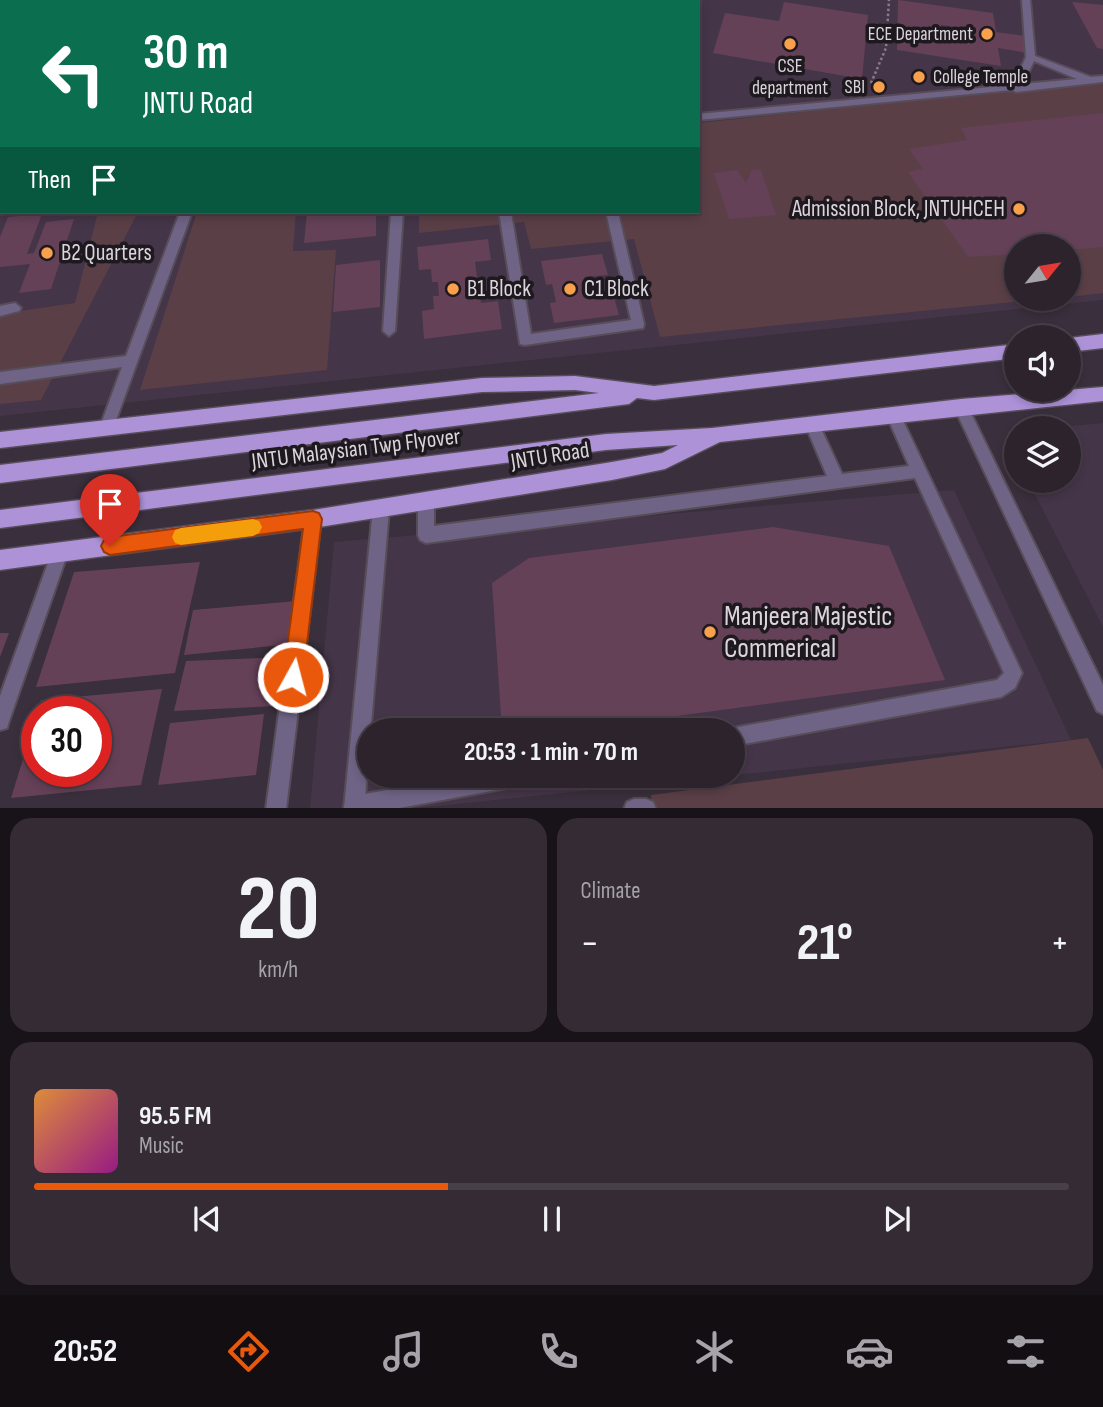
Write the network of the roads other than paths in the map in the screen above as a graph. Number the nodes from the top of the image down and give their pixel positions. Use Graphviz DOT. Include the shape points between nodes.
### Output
graph roads {
  1 [pos="1026,0"];
  2 [pos="1031,57"];
  3 [pos="1103,79"];
  4 [pos="1089,80"];
  5 [pos="1016,89"];
  6 [pos="700,117"];
  7 [pos="185,214"];
  8 [pos="397,214"];
  9 [pos="505,214"];
  10 [pos="612,214"];
  11 [pos="15,308"];
  12 [pos="0,311"];
  13 [pos="389,331"];
  14 [pos="1103,341"];
  15 [pos="1081,344"];
  16 [pos="1004,353"];
  17 [pos="130,361"];
  18 [pos="0,378"];
  19 [pos="654,393"];
  20 [pos="1103,394"];
  21 [pos="961,407"];
  22 [pos="893,414"];
  23 [pos="812,424"];
  24 [pos="107,427"];
  25 [pos="718,434"];
  26 [pos="0,440"];
  27 [pos="920,471"];
  28 [pos="0,474"];
  29 [pos="837,481"];
  30 [pos="426,501"];
  31 [pos="381,509"];
  32 [pos="0,519"];
  33 [pos="313,519"];
  34 [pos="60,552"];
  35 [pos="0,560"];
  36 [pos="1103,705"];
  37 [pos="0,721"];
  38 [pos="745,735"];
  39 [pos="455,788"];
  40 [pos="354,807"];
  41 [pos="276,808"];
  42 [pos="634,808"];
  43 [pos="646,808"];
  1 -- 2 [label="street"];
  2 -- 4 [label="street"];
  2 -- 5 [label="street"];
  3 -- 4 [label="street"];
  4 -- 5 [label="street"];
  5 -- 6 [label="street"];
  7 -- 17 [label="street"];
  8 -- 13 [label="street"];
  9 -- 10 [label="street" via="525,340 638,324"];
  11 -- 12 [label="street"];
  14 -- 15 [label="main road"];
  16 -- 19 [label="main road"];
  17 -- 18 [label="street"];
  17 -- 24 [label="street"];
  19 -- 24 [label="main road" via="575,383 482,385"];
  19 -- 28 [label="main road, JNTU Malaysian Twp Flyover"];
  20 -- 21 [label="main road, JNTU Road"];
  21 -- 22 [label="main road, JNTU Road"];
  21 -- 36 [label="street"];
  22 -- 23 [label="main road, JNTU Road"];
  22 -- 27 [label="street"];
  23 -- 25 [label="main road, JNTU Road"];
  23 -- 29 [label="street"];
  24 -- 26 [label="main road"];
  25 -- 30 [label="main road, JNTU Road" via="664,461"];
  25 -- 32 [label="main road, JNTU Malaysian Twp Flyover" via="606,442"];
  27 -- 29 [label="street"];
  27 -- 38 [label="street" via="1013,673 1010,682 1001,688"];
  29 -- 30 [label="street" via="426,535"];
  30 -- 31 [label="main road, JNTU Road"];
  31 -- 33 [label="main road, JNTU Road"];
  31 -- 40 [label="street"];
  33 -- 34 [label="main road, JNTU Road"];
  33 -- 41 [label="street"];
  34 -- 35 [label="main road, JNTU Road"];
  34 -- 37 [label="street"];
  39 -- 40 [label="street"];
  42 -- 43 [label="street"];
}
